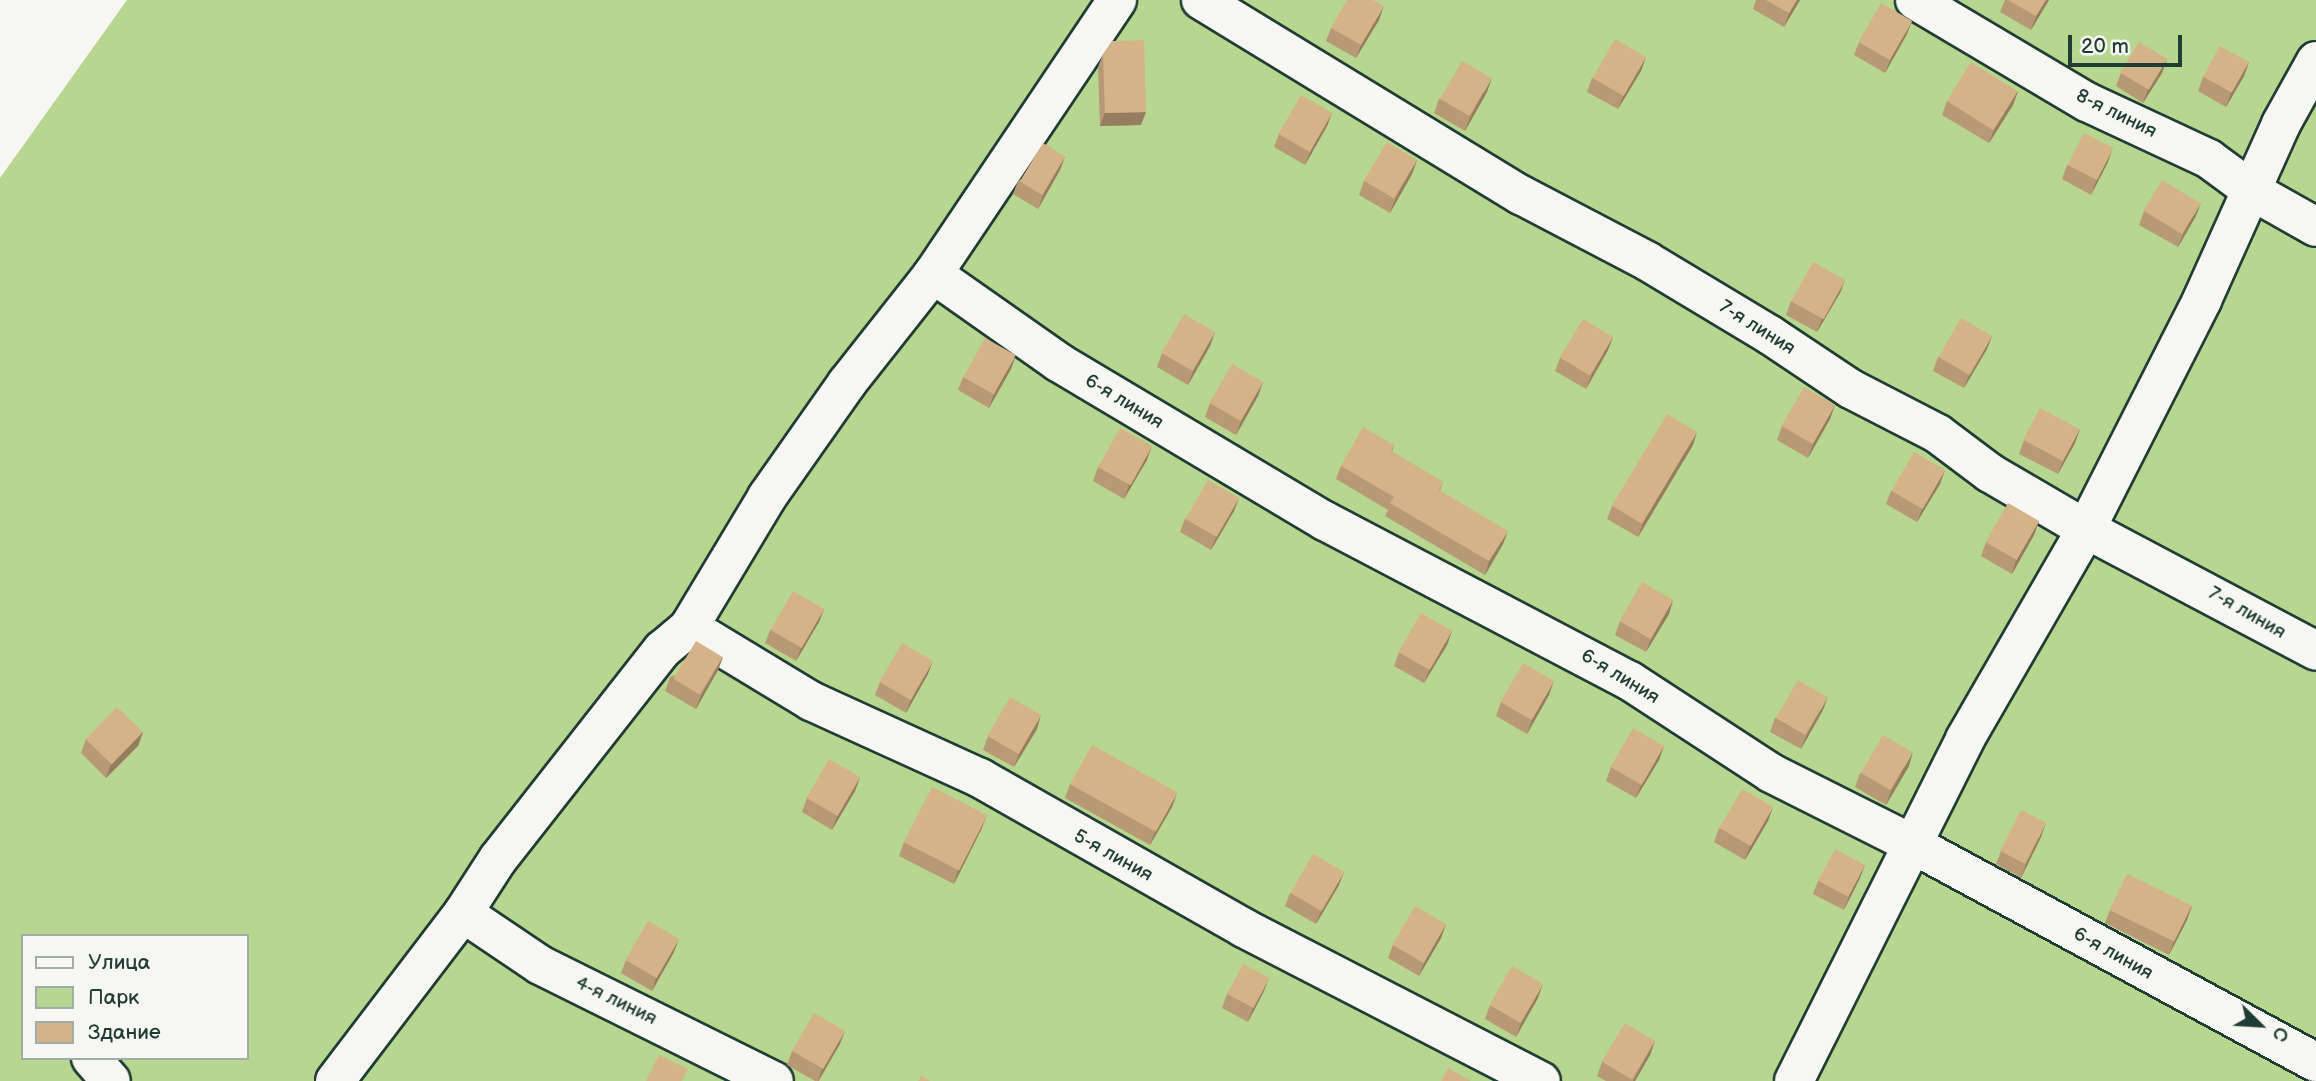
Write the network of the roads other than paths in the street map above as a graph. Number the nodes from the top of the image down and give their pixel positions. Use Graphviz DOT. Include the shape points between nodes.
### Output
graph roads {
  1 [pos="1117,0"];
  2 [pos="1201,0"];
  3 [pos="1915,0"];
  4 [pos="2316,61"];
  5 [pos="2254,192"];
  6 [pos="2316,227"];
  7 [pos="933,274"];
  8 [pos="2086,529"];
  9 [pos="689,626"];
  10 [pos="2316,651"];
  11 [pos="1912,844"];
  12 [pos="463,914"];
  13 [pos="93,1060"];
  14 [pos="2316,1062"];
  15 [pos="111,1081"];
  16 [pos="335,1081"];
  17 [pos="774,1081"];
  18 [pos="1541,1081"];
  19 [pos="1794,1081"];
  1 -- 7 [label="street"];
  2 -- 8 [label="street, 7-я линия" via="1521,195 1647,261 1851,389 1938,434 1990,473"];
  3 -- 5 [label="street, 8-я линия" via="2087,102 2210,159"];
  4 -- 5 [label="street" via="2281,124"];
  5 -- 6 [label="street, 8-я линия"];
  5 -- 8 [label="street"];
  7 -- 9 [label="street" via="847,383 767,497"];
  7 -- 11 [label="street, 6-я линия" via="1058,362 1325,521 1630,681 1771,773"];
  8 -- 10 [label="street, 7-я линия"];
  8 -- 11 [label="street" via="2017,644"];
  9 -- 12 [label="street" via="662,650 498,859"];
  9 -- 18 [label="street, 5-я линия" via="811,701 980,778 1244,928"];
  11 -- 14 [label="street, 6-я линия"];
  11 -- 19 [label="street"];
  12 -- 16 [label="street"];
  12 -- 17 [label="street, 4-я линия" via="540,965"];
  13 -- 15 [label="street"];
}
